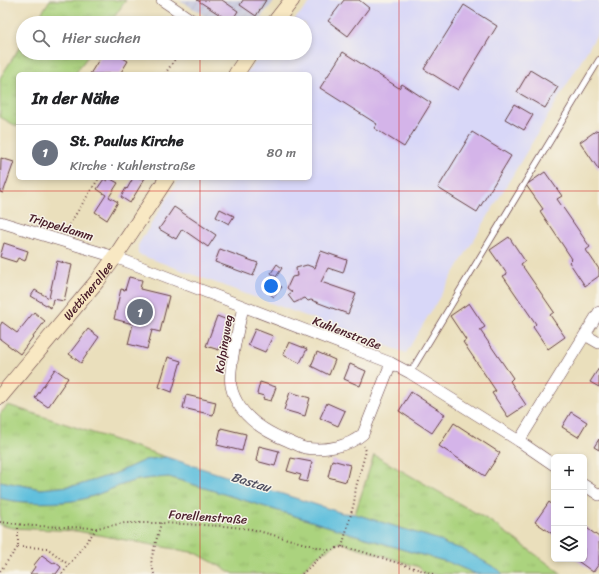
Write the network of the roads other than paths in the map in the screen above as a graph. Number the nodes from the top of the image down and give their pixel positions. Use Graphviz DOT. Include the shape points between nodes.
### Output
graph roads {
  1 [pos="162,0"];
  2 [pos="292,0"];
  3 [pos="186,16"];
  4 [pos="279,16"];
  5 [pos="244,60"];
  6 [pos="598,63"];
  7 [pos="237,72"];
  8 [pos="166,180"];
  9 [pos="0,222"];
  10 [pos="115,257"];
  11 [pos="243,307"];
  12 [pos="599,312"];
  13 [pos="585,335"];
  14 [pos="599,343"];
  15 [pos="391,363"];
  16 [pos="410,373"];
  17 [pos="0,397"];
  18 [pos="519,441"];
  19 [pos="551,463"];
  20 [pos="587,487"];
  21 [pos="599,495"];
  1 -- 3 [label="street"];
  2 -- 4 [label="street"];
  5 -- 7 [label="street"];
  6 -- 16 [label="lane"];
  8 -- 10 [label="street, Wettinerallee"];
  9 -- 10 [label="street, Trippeldamm"];
  10 -- 11 [label="street, Kuhlenstraße"];
  10 -- 17 [label="street, Wettinerallee"];
  11 -- 15 [label="street, Kuhlenstraße"];
  11 -- 15 [label="street, Kolpingweg" via="231,369 231,386 239,405 255,424 274,436 304,448 328,449 359,438 363,434"];
  12 -- 13 [label="street"];
  13 -- 14 [label="street"];
  13 -- 18 [label="street"];
  15 -- 16 [label="street, Kuhlenstraße"];
  16 -- 18 [label="street, Kuhlenstraße"];
  18 -- 19 [label="street, Kuhlenstraße"];
  20 -- 21 [label="street"];
}
